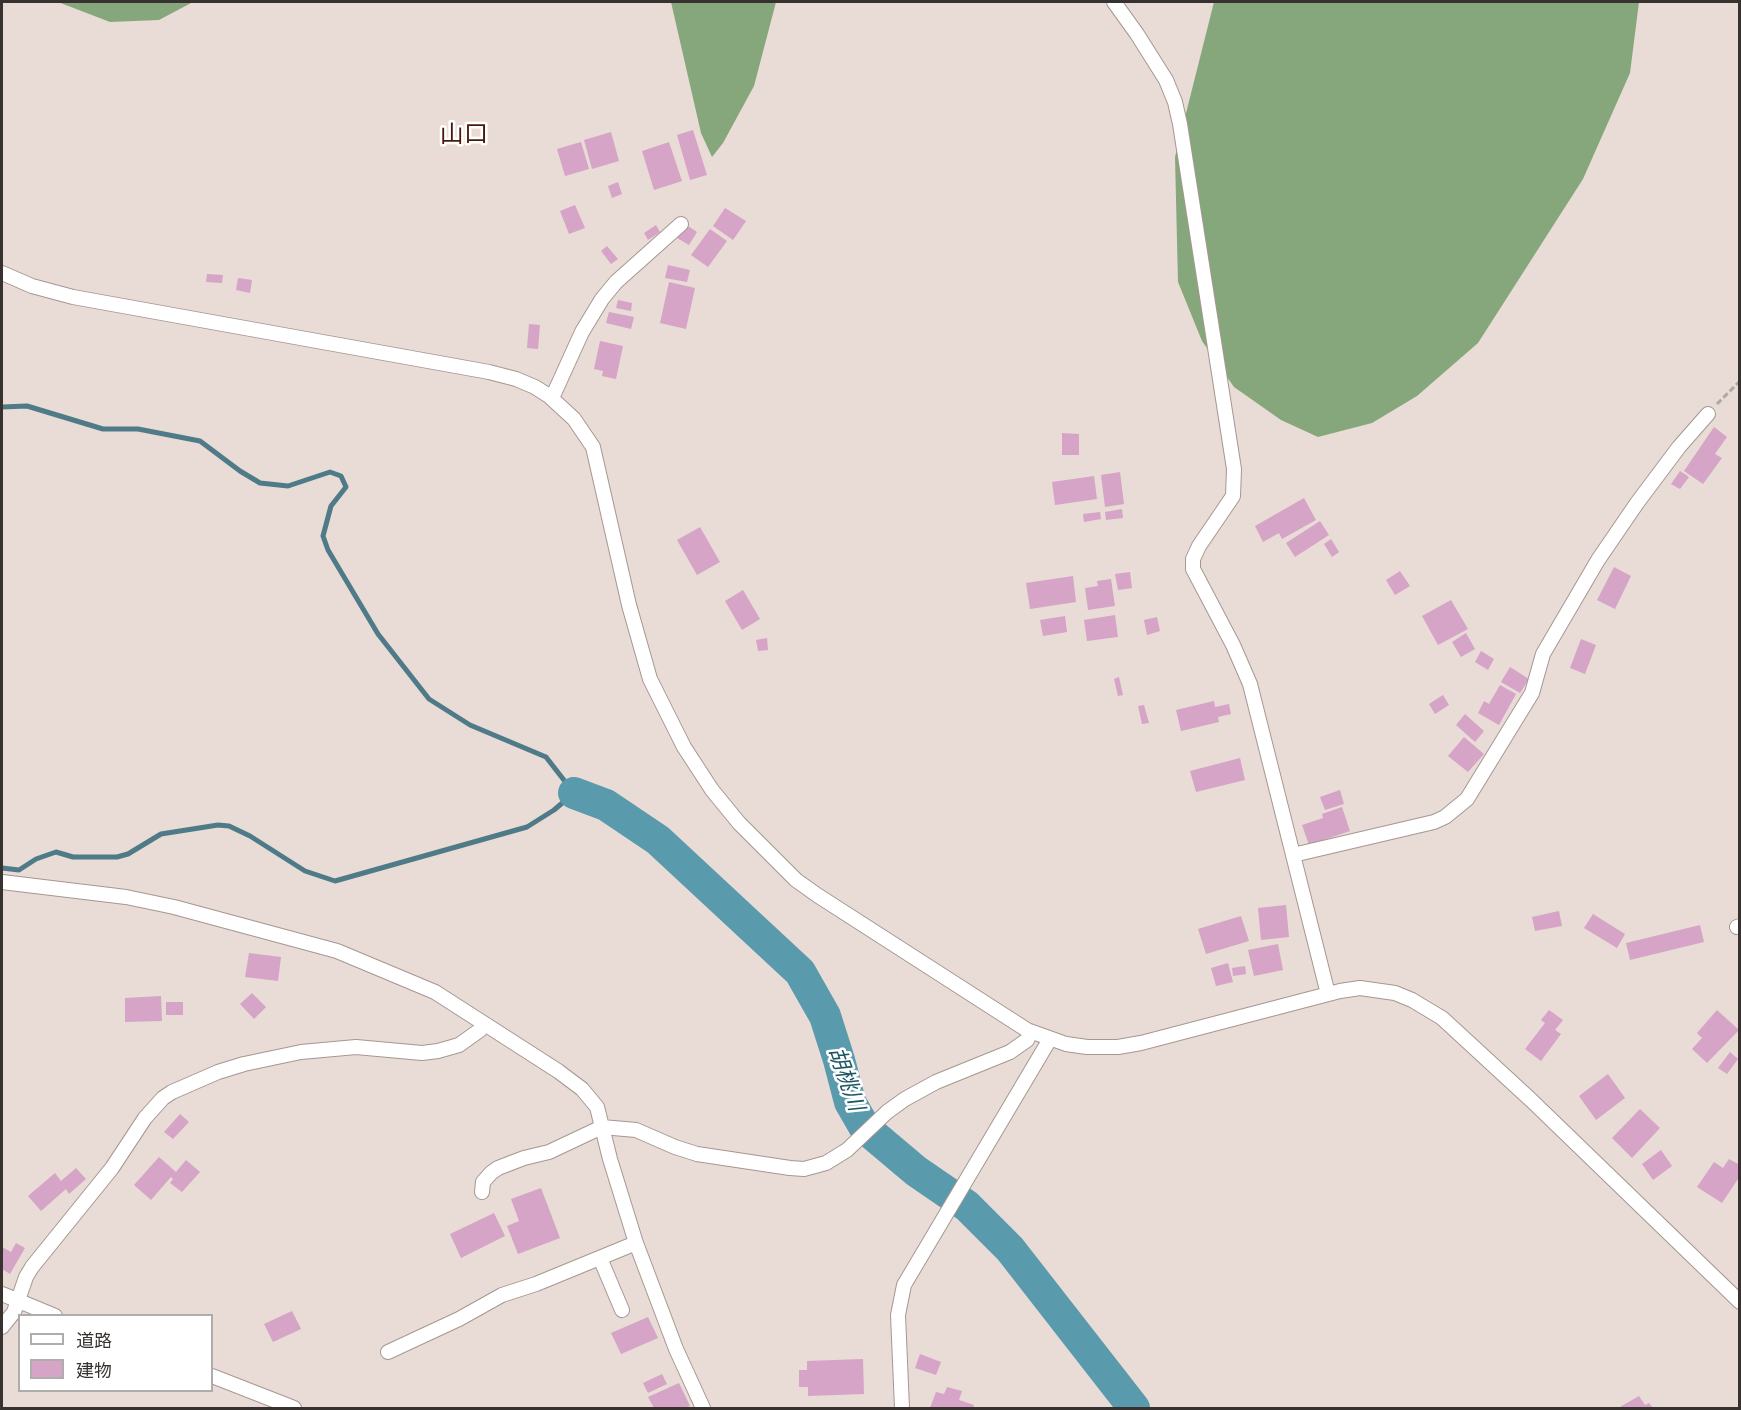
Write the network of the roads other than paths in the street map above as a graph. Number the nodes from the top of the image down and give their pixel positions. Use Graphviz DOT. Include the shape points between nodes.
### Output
graph roads {
  1 [pos="1114,2"];
  2 [pos="681,224"];
  3 [pos="2,273"];
  4 [pos="552,398"];
  5 [pos="1708,414"];
  6 [pos="1293,855"];
  7 [pos="2,882"];
  8 [pos="1328,994"];
  9 [pos="483,1023"];
  10 [pos="1031,1032"];
  11 [pos="1050,1038"];
  12 [pos="602,1127"];
  13 [pos="482,1192"];
  14 [pos="636,1243"];
  15 [pos="600,1258"];
  16 [pos="2,1294"];
  17 [pos="19,1301"];
  18 [pos="1740,1302"];
  19 [pos="622,1310"];
  20 [pos="50,1314"];
  21 [pos="2,1327"];
  22 [pos="388,1352"];
  23 [pos="213,1376"];
  24 [pos="294,1408"];
  25 [pos="703,1408"];
  26 [pos="902,1408"];
  1 -- 6 [label="street" via="1166,80 1180,124 1234,469 1233,496 1199,546 1192,569 1250,684"];
  2 -- 4 [label="street" via="602,299 578,339"];
  3 -- 4 [label="street" via="73,297 489,372 525,382"];
  4 -- 10 [label="street" via="574,419 593,447 650,679 684,747 712,790 796,880"];
  5 -- 6 [label="street" via="1679,447 1598,560 1543,654 1532,693 1467,799 1434,822"];
  6 -- 8 [label="street"];
  7 -- 9 [label="street" via="126,897 337,951 419,984"];
  8 -- 11 [label="street" via="1118,1047 1087,1047"];
  8 -- 18 [label="street" via="1360,988 1395,993 1442,1018"];
  9 -- 12 [label="street" via="582,1089 597,1107"];
  9 -- 17 [label="street" via="466,1040 438,1052 356,1047 301,1052 218,1072 172,1092 145,1118 112,1168 44,1251 26,1277"];
  10 -- 11 [label="street"];
  10 -- 12 [label="street" via="1027,1040 1010,1052 905,1099 847,1150 813,1167 790,1168 697,1154 636,1130"];
  11 -- 26 [label="street" via="904,1285 898,1315"];
  12 -- 13 [label="street" via="549,1152 498,1168 483,1182"];
  12 -- 14 [label="street"];
  14 -- 15 [label="street"];
  14 -- 25 [label="street"];
  15 -- 19 [label="street"];
  15 -- 22 [label="street" via="502,1295"];
  16 -- 17 [label="street"];
  17 -- 20 [label="street"];
  17 -- 21 [label="street"];
  23 -- 24 [label="street"];
}
